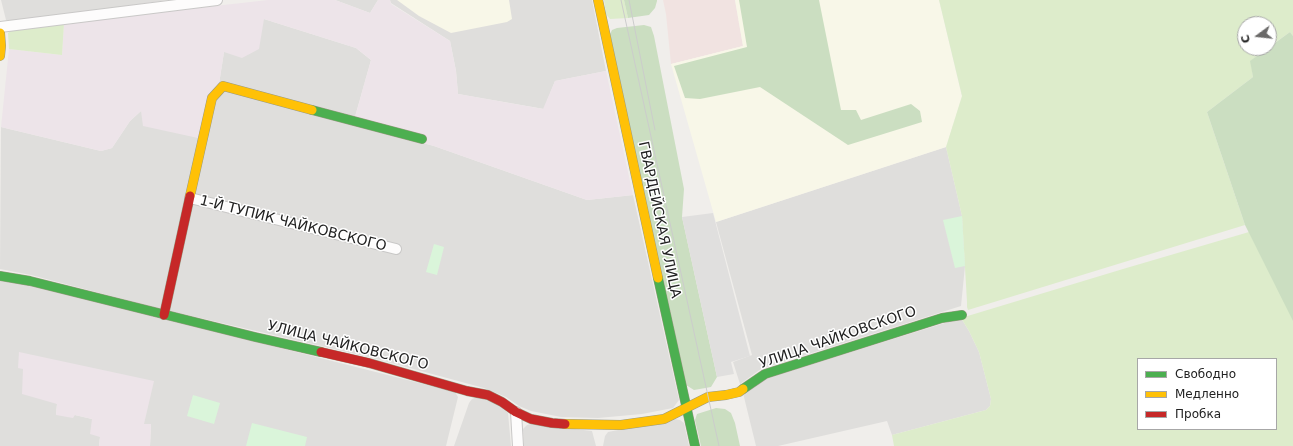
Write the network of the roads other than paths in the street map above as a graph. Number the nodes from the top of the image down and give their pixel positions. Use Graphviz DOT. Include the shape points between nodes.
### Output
graph roads {
  1 [pos="217,0"];
  2 [pos="598,0"];
  3 [pos="0,27"];
  4 [pos="0,33"];
  5 [pos="0,56"];
  6 [pos="422,139"];
  7 [pos="190,198"];
  8 [pos="396,249"];
  9 [pos="0,276"];
  10 [pos="962,314"];
  11 [pos="164,315"];
  12 [pos="686,408"];
  13 [pos="516,412"];
  14 [pos="518,446"];
  15 [pos="695,446"];
  1 -- 3 [label="street"];
  2 -- 12 [label="street, ГВАРДЕЙСКАЯ УЛИЦА"];
  4 -- 5 [label="street"];
  6 -- 7 [label="street" via="224,86 212,98"];
  7 -- 8 [label="street, 1-Й ТУПИК ЧАЙКОВСКОГО"];
  7 -- 11 [label="street"];
  9 -- 11 [label="street, УЛИЦА ЧАЙКОВСКОГО" via="30,281"];
  10 -- 12 [label="street, УЛИЦА ЧАЙКОВСКОГО" via="942,318 765,374 739,392 708,398"];
  11 -- 13 [label="street, УЛИЦА ЧАЙКОВСКОГО" via="369,363 488,395"];
  12 -- 13 [label="street, УЛИЦА ЧАЙКОВСКОГО" via="664,419 621,425 552,423 531,419"];
  12 -- 15 [label="street, ГВАРДЕЙСКАЯ УЛИЦА"];
  13 -- 14 [label="street"];
}
